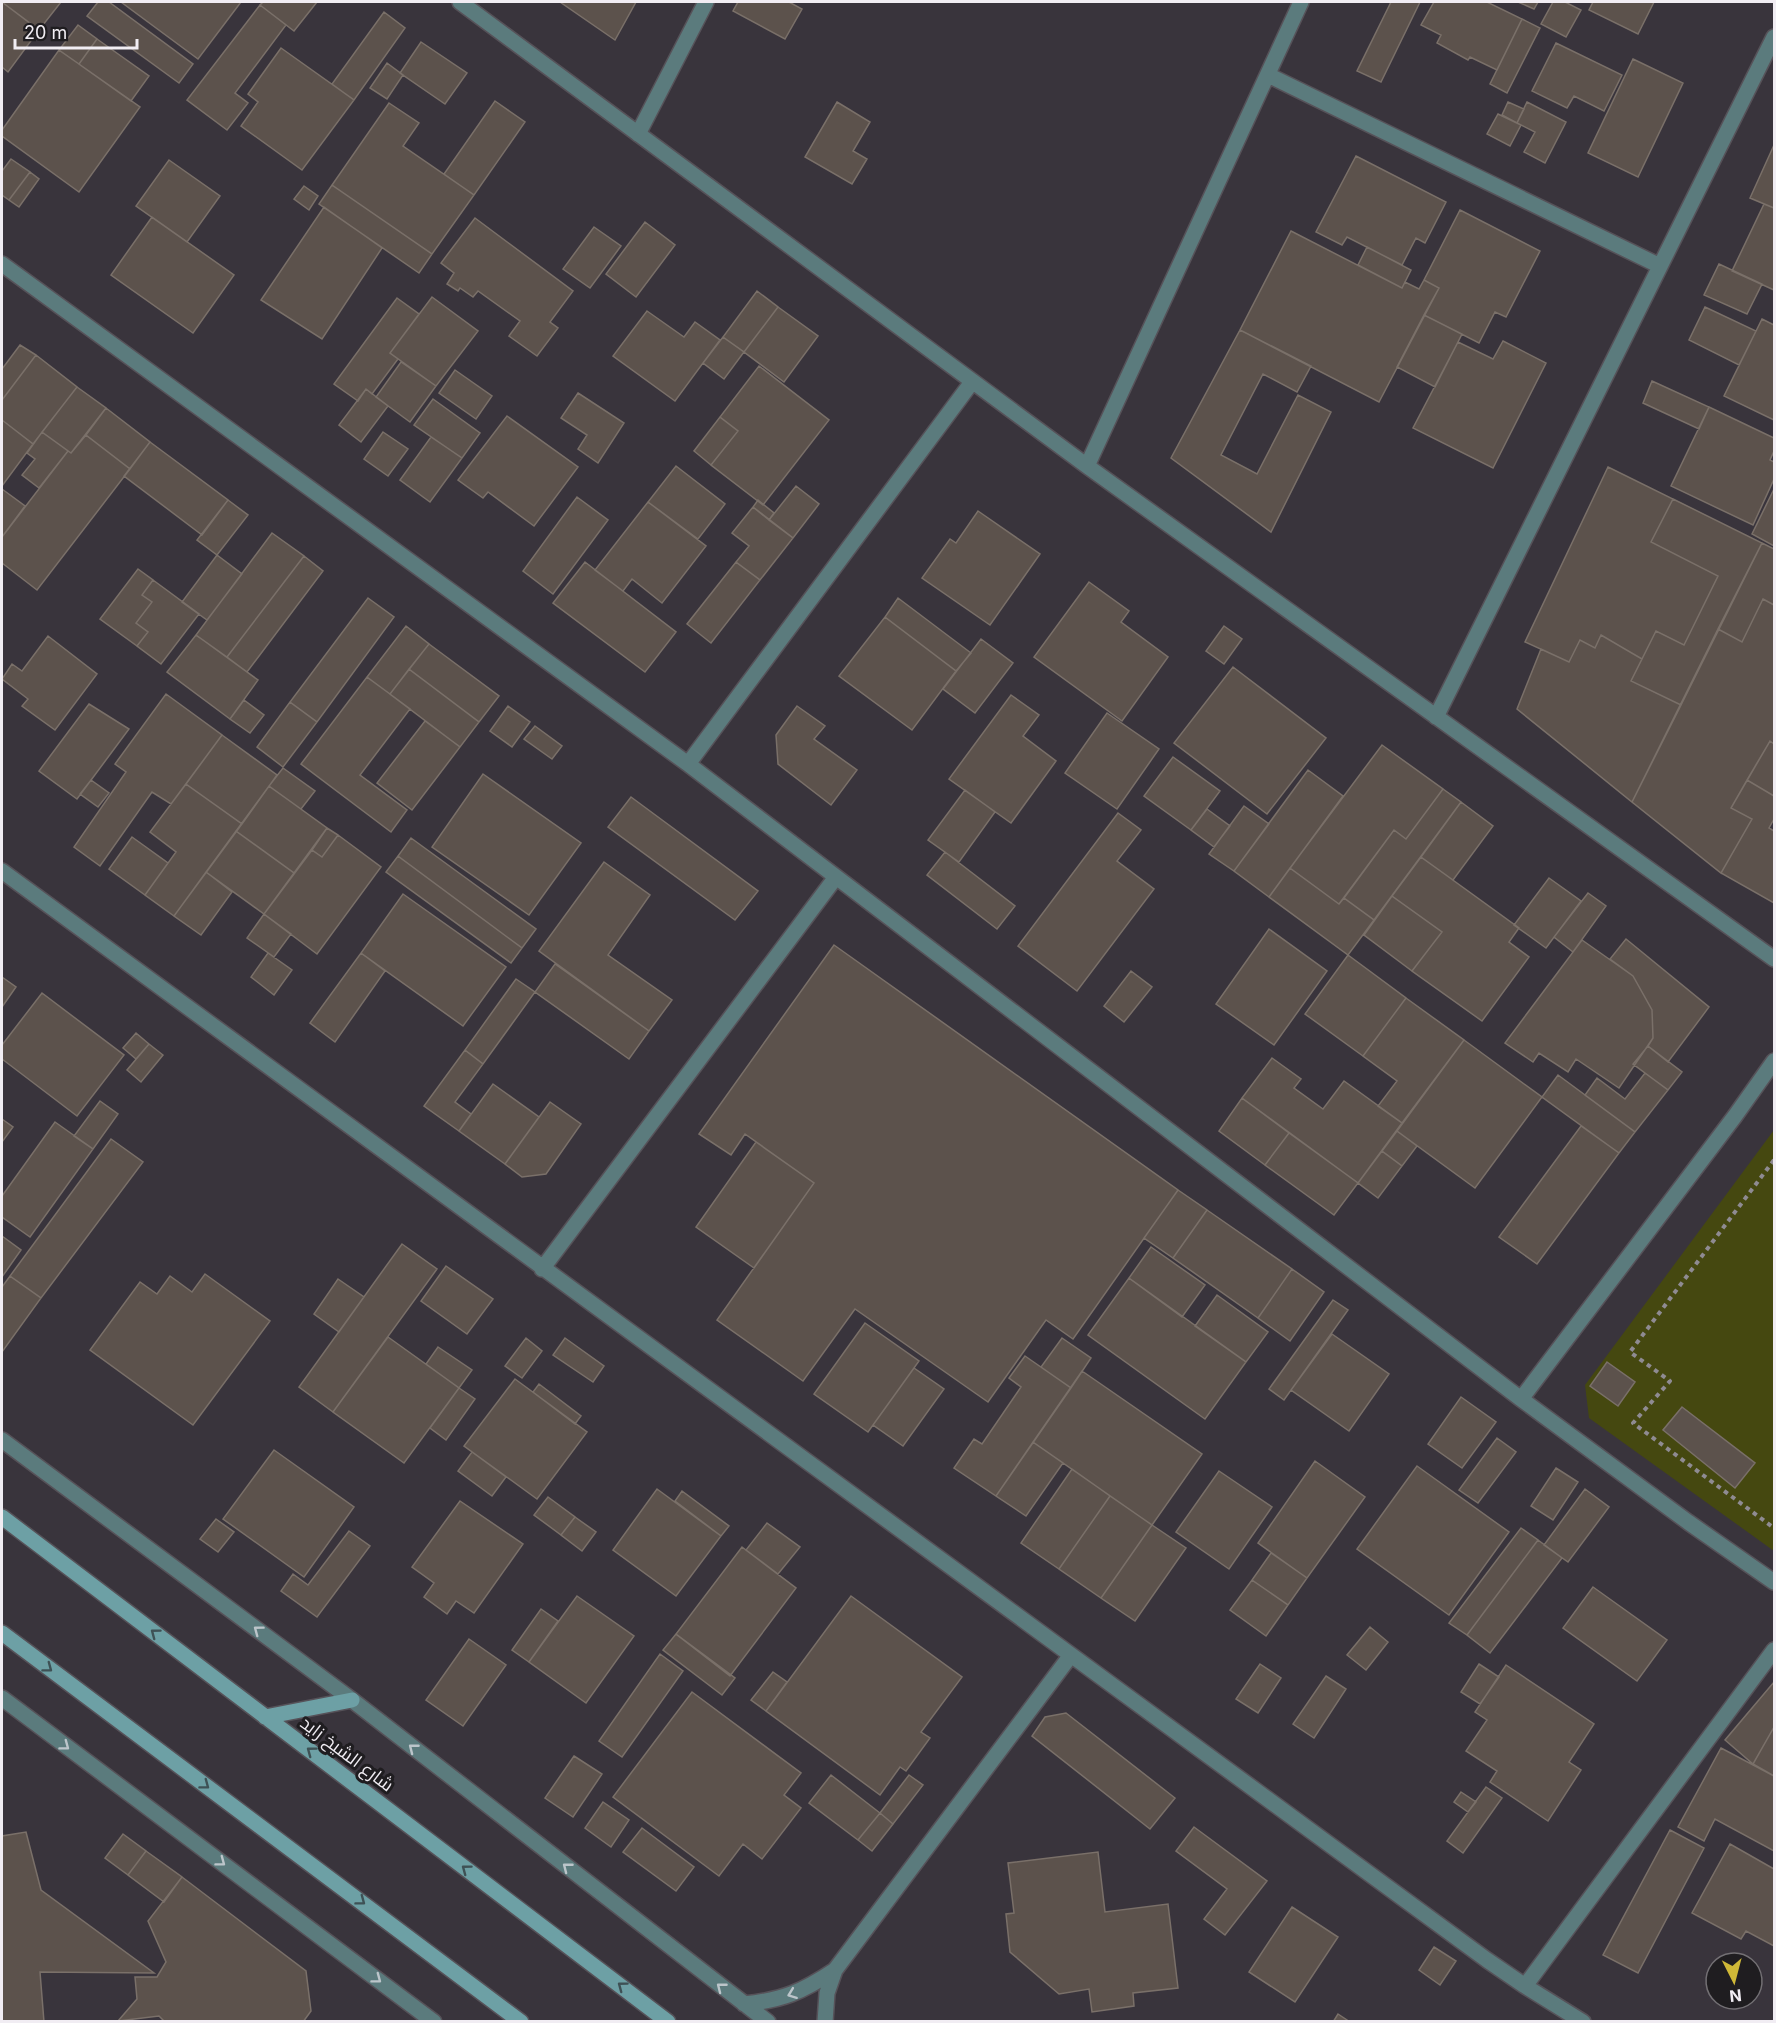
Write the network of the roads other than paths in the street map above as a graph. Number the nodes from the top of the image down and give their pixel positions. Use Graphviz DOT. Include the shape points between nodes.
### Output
graph roads {
  1 [pos="460,2"];
  2 [pos="706,2"];
  3 [pos="1301,2"];
  4 [pos="1774,37"];
  5 [pos="1769,61"];
  6 [pos="1268,75"];
  7 [pos="638,134"];
  8 [pos="2,264"];
  9 [pos="1660,266"];
  10 [pos="972,382"];
  11 [pos="1087,466"];
  12 [pos="1436,717"];
  13 [pos="688,764"];
  14 [pos="2,871"];
  15 [pos="836,877"];
  16 [pos="1774,959"];
  17 [pos="1774,1061"];
  18 [pos="542,1269"];
  19 [pos="1521,1399"];
  20 [pos="2,1440"];
  21 [pos="2,1517"];
  22 [pos="1774,1582"];
  23 [pos="2,1633"];
  24 [pos="1774,1650"];
  25 [pos="1071,1655"];
  26 [pos="2,1698"];
  27 [pos="352,1700"];
  28 [pos="266,1717"];
  29 [pos="835,1970"];
  30 [pos="1525,1986"];
  31 [pos="744,2004"];
  32 [pos="434,2022"];
  33 [pos="521,2022"];
  34 [pos="668,2022"];
  35 [pos="768,2022"];
  36 [pos="825,2022"];
  37 [pos="1583,2022"];
  1 -- 7 [label="street"];
  2 -- 7 [label="street"];
  3 -- 6 [label="street"];
  4 -- 5 [label="street"];
  5 -- 9 [label="street"];
  6 -- 9 [label="street"];
  6 -- 11 [label="street"];
  7 -- 10 [label="street"];
  8 -- 13 [label="street"];
  9 -- 12 [label="street"];
  10 -- 11 [label="street"];
  10 -- 13 [label="street"];
  11 -- 12 [label="street"];
  12 -- 16 [label="street"];
  13 -- 15 [label="street"];
  14 -- 18 [label="street"];
  15 -- 18 [label="street"];
  15 -- 19 [label="street"];
  17 -- 19 [label="street"];
  18 -- 25 [label="street"];
  19 -- 22 [label="street"];
  27 -- 20 [label="street, one-way"];
  28 -- 21 [label="main road, شارع الشيخ زايد, one-way"];
  23 -- 33 [label="main road, one-way"];
  24 -- 30 [label="street"];
  25 -- 29 [label="street"];
  25 -- 30 [label="street"];
  26 -- 32 [label="street, one-way"];
  27 -- 28 [label="main road"];
  31 -- 27 [label="street, one-way"];
  34 -- 28 [label="main road, شارع الشيخ زايد, one-way"];
  29 -- 31 [label="street, one-way" via="792,1995"];
  29 -- 36 [label="street" via="827,1993"];
  30 -- 37 [label="street"];
  31 -- 35 [label="street"];
}
